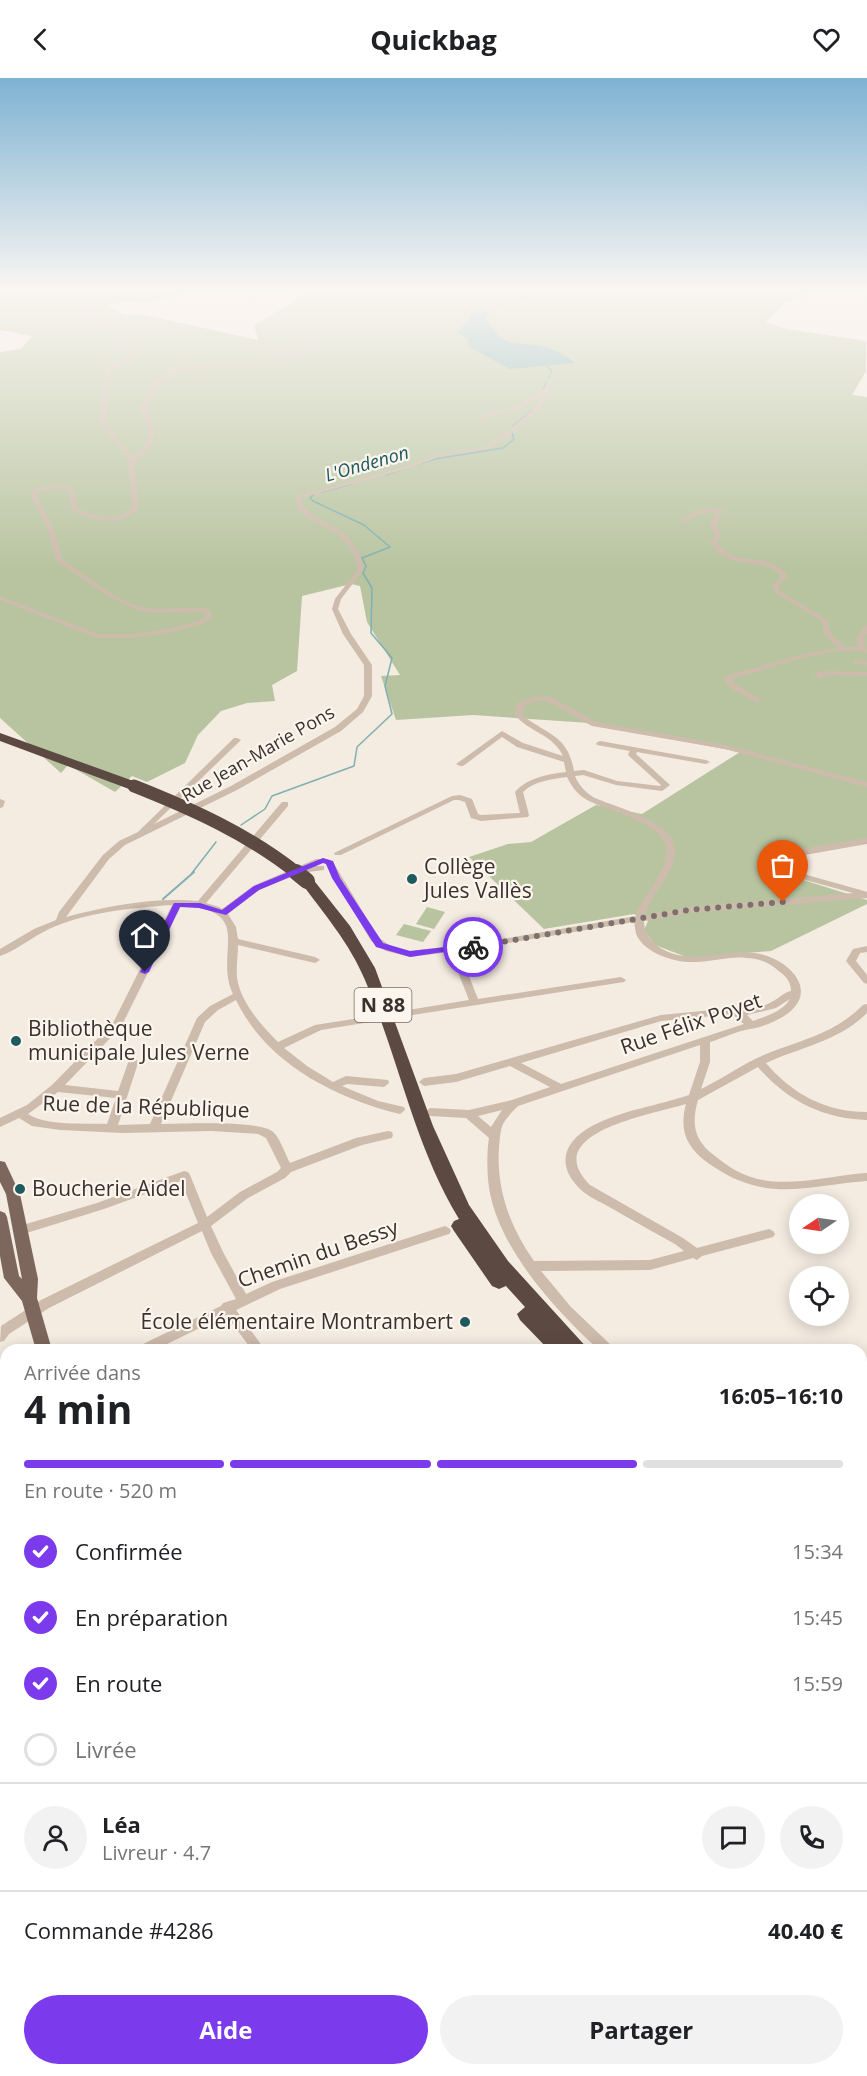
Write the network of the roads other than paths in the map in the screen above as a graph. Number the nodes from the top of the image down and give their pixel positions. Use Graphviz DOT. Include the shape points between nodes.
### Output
graph roads {
  1 [pos="106,383"];
  2 [pos="157,383"];
  3 [pos="479,420"];
  4 [pos="132,462"];
  5 [pos="681,522"];
  6 [pos="0,598"];
  7 [pos="867,627"];
  8 [pos="843,649"];
  9 [pos="864,650"];
  10 [pos="857,662"];
  11 [pos="867,663"];
  12 [pos="826,673"];
  13 [pos="867,674"];
  14 [pos="756,700"];
  15 [pos="0,737"];
  16 [pos="237,740"];
  17 [pos="559,743"];
  18 [pos="600,743"];
  19 [pos="0,745"];
  20 [pos="634,750"];
  21 [pos="544,751"];
  22 [pos="567,760"];
  23 [pos="706,762"];
  24 [pos="460,764"];
  25 [pos="569,774"];
  26 [pos="867,785"];
  27 [pos="131,788"];
  28 [pos="285,804"];
  29 [pos="140,834"];
  30 [pos="867,841"];
  31 [pos="324,864"];
  32 [pos="302,879"];
  33 [pos="867,895"];
  34 [pos="177,904"];
  35 [pos="200,905"];
  36 [pos="223,913"];
  37 [pos="640,918"];
  38 [pos="60,921"];
  39 [pos="236,941"];
  40 [pos="453,949"];
  41 [pos="867,949"];
  42 [pos="2,950"];
  43 [pos="315,960"];
  44 [pos="621,980"];
  45 [pos="867,981"];
  46 [pos="238,994"];
  47 [pos="789,994"];
  48 [pos="474,1001"];
  49 [pos="867,1008"];
  50 [pos="736,1012"];
  51 [pos="400,1014"];
  52 [pos="366,1020"];
  53 [pos="752,1026"];
  54 [pos="705,1040"];
  55 [pos="276,1047"];
  56 [pos="759,1061"];
  57 [pos="511,1062"];
  58 [pos="133,1063"];
  59 [pos="424,1082"];
  60 [pos="384,1083"];
  61 [pos="335,1085"];
  62 [pos="56,1088"];
  63 [pos="560,1088"];
  64 [pos="123,1095"];
  65 [pos="694,1097"];
  66 [pos="514,1103"];
  67 [pos="400,1110"];
  68 [pos="430,1112"];
  69 [pos="21,1114"];
  70 [pos="469,1114"];
  71 [pos="867,1116"];
  72 [pos="0,1123"];
  73 [pos="155,1126"];
  74 [pos="111,1128"];
  75 [pos="388,1135"];
  76 [pos="495,1137"];
  77 [pos="0,1166"];
  78 [pos="287,1169"];
  79 [pos="867,1177"];
  80 [pos="4,1189"];
  81 [pos="0,1217"];
  82 [pos="206,1224"];
  83 [pos="20,1230"];
  84 [pos="445,1231"];
  85 [pos="769,1234"];
  86 [pos="697,1255"];
  87 [pos="532,1266"];
  88 [pos="243,1300"];
  89 [pos="32,1304"];
  90 [pos="227,1308"];
  91 [pos="0,1337"];
  92 [pos="42,1344"];
  93 [pos="155,1344"];
  94 [pos="255,1344"];
  95 [pos="556,1344"];
  96 [pos="573,1344"];
  97 [pos="602,1344"];
  1 -- 4 [label="street" via="104,429"];
  2 -- 4 [label="street" via="143,407 151,427 150,440 146,451"];
  3 -- 29 [label="street, Rue Jean-Marie Pons" via="522,406 547,387 538,408 485,448 438,456 298,497 301,506 316,520 341,534 359,559 361,570 338,599 335,609 368,665 368,696 360,710 338,729 234,788"];
  4 -- 6 [label="street" via="136,507 115,520 95,519 74,510 70,490 64,486 36,489 33,494 51,531 59,560 129,606 146,610 193,608 207,610 210,617 201,624 171,630 97,636"];
  5 -- 8 [label="street" via="697,512 720,510 713,526 719,536 713,542 715,546 729,558 779,568 785,577 774,586 778,592 826,621 827,633"];
  7 -- 9 [label="street" via="860,638"];
  8 -- 9 [label="street"];
  8 -- 14 [label="street" via="802,656 728,678 732,685"];
  10 -- 11 [label="street"];
  12 -- 13 [label="street"];
  15 -- 27 [label="highway, N 88"];
  16 -- 29 [label="street" via="150,820"];
  17 -- 21 [label="street"];
  17 -- 22 [label="street"];
  17 -- 26 [label="street" via="524,722 519,715 520,705 548,699 595,724 726,747"];
  18 -- 20 [label="street"];
  19 -- 27 [label="highway, N 88"];
  20 -- 23 [label="street"];
  20 -- 25 [label="street" via="632,754 666,785 662,789 616,783 584,772"];
  21 -- 22 [label="street"];
  21 -- 24 [label="street" via="520,745 502,733"];
  22 -- 25 [label="street"];
  25 -- 31 [label="street" via="547,777 524,787 519,792 525,815 481,818 474,816 469,801 452,798 338,853"];
  25 -- 37 [label="street" via="589,798 651,825 668,840 669,862"];
  27 -- 32 [label="highway, N 88" via="225,833"];
  28 -- 35 [label="street"];
  29 -- 38 [label="street, Rue Jean-Marie Pons" via="113,850"];
  30 -- 33 [label="street" via="764,858 760,862"];
  31 -- 32 [label="street"];
  31 -- 40 [label="street" via="380,945 410,954"];
  32 -- 36 [label="street" via="256,888"];
  32 -- 95 [label="highway, N 88" via="353,956 422,1146 450,1208 489,1269"];
  32 -- 96 [label="highway, N 88" via="328,903 362,956 442,1167 462,1209 502,1268"];
  33 -- 37 [label="street" via="689,910"];
  34 -- 35 [label="street"];
  34 -- 38 [label="street" via="154,902"];
  34 -- 62 [label="street" via="120,1023"];
  35 -- 36 [label="street"];
  36 -- 39 [label="street"];
  37 -- 40 [label="street"];
  37 -- 53 [label="street, Rue Félix Poyet" via="644,939 665,954 698,960 756,956 772,961 787,973 794,982 793,1003 775,1017"];
  38 -- 42 [label="street"];
  39 -- 43 [label="street"];
  39 -- 46 [label="street" via="231,970"];
  40 -- 48 [label="street"];
  41 -- 45 [label="street" via="856,951 851,962"];
  44 -- 48 [label="street"];
  46 -- 55 [label="street" via="248,1017"];
  46 -- 73 [label="street" via="201,1020"];
  47 -- 50 [label="street" via="771,1008"];
  48 -- 51 [label="street"];
  49 -- 56 [label="street" via="828,1037"];
  50 -- 53 [label="street"];
  50 -- 57 [label="street" via="661,1018"];
  52 -- 55 [label="street" via="319,1027"];
  53 -- 54 [label="street, Rue Félix Poyet"];
  54 -- 63 [label="street, Rue Félix Poyet"];
  54 -- 65 [label="street" via="708,1052"];
  55 -- 61 [label="street"];
  56 -- 65 [label="street"];
  56 -- 71 [label="street" via="767,1072 810,1103 829,1112"];
  57 -- 59 [label="street" via="456,1078"];
  57 -- 63 [label="street"];
  58 -- 64 [label="street"];
  60 -- 61 [label="street" via="346,1080"];
  61 -- 67 [label="street" via="360,1100"];
  62 -- 64 [label="street"];
  62 -- 69 [label="street"];
  63 -- 66 [label="street, Rue Félix Poyet"];
  64 -- 74 [label="street"];
  65 -- 79 [label="street" via="687,1127 693,1142 724,1171 755,1184 786,1187"];
  65 -- 86 [label="street" via="590,1131 573,1147 571,1157 575,1176 586,1188"];
  66 -- 70 [label="street, Rue Félix Poyet"];
  66 -- 76 [label="street" via="497,1126"];
  68 -- 70 [label="street, Rue Félix Poyet"];
  69 -- 72 [label="street"];
  69 -- 74 [label="street, Rue de la République" via="32,1122"];
  70 -- 76 [label="street"];
  73 -- 74 [label="street, Rue de la République"];
  73 -- 78 [label="street, Rue de la République" via="266,1132"];
  75 -- 78 [label="street" via="360,1141"];
  76 -- 87 [label="street" via="492,1177 498,1206 508,1231"];
  77 -- 80 [label="main road"];
  78 -- 82 [label="street"];
  80 -- 83 [label="main road" via="13,1194"];
  81 -- 89 [label="main road" via="12,1278"];
  82 -- 83 [label="street" via="184,1175"];
  82 -- 88 [label="street"];
  82 -- 89 [label="street"];
  83 -- 89 [label="main road"];
  84 -- 88 [label="street, Chemin du Bessy" via="276,1285"];
  85 -- 86 [label="street"];
  86 -- 87 [label="street" via="650,1265"];
  87 -- 97 [label="street"];
  88 -- 90 [label="street, Chemin du Bessy"];
  89 -- 91 [label="street"];
  89 -- 92 [label="main road"];
  90 -- 93 [label="street, Chemin du Bessy"];
  90 -- 94 [label="street"];
}
